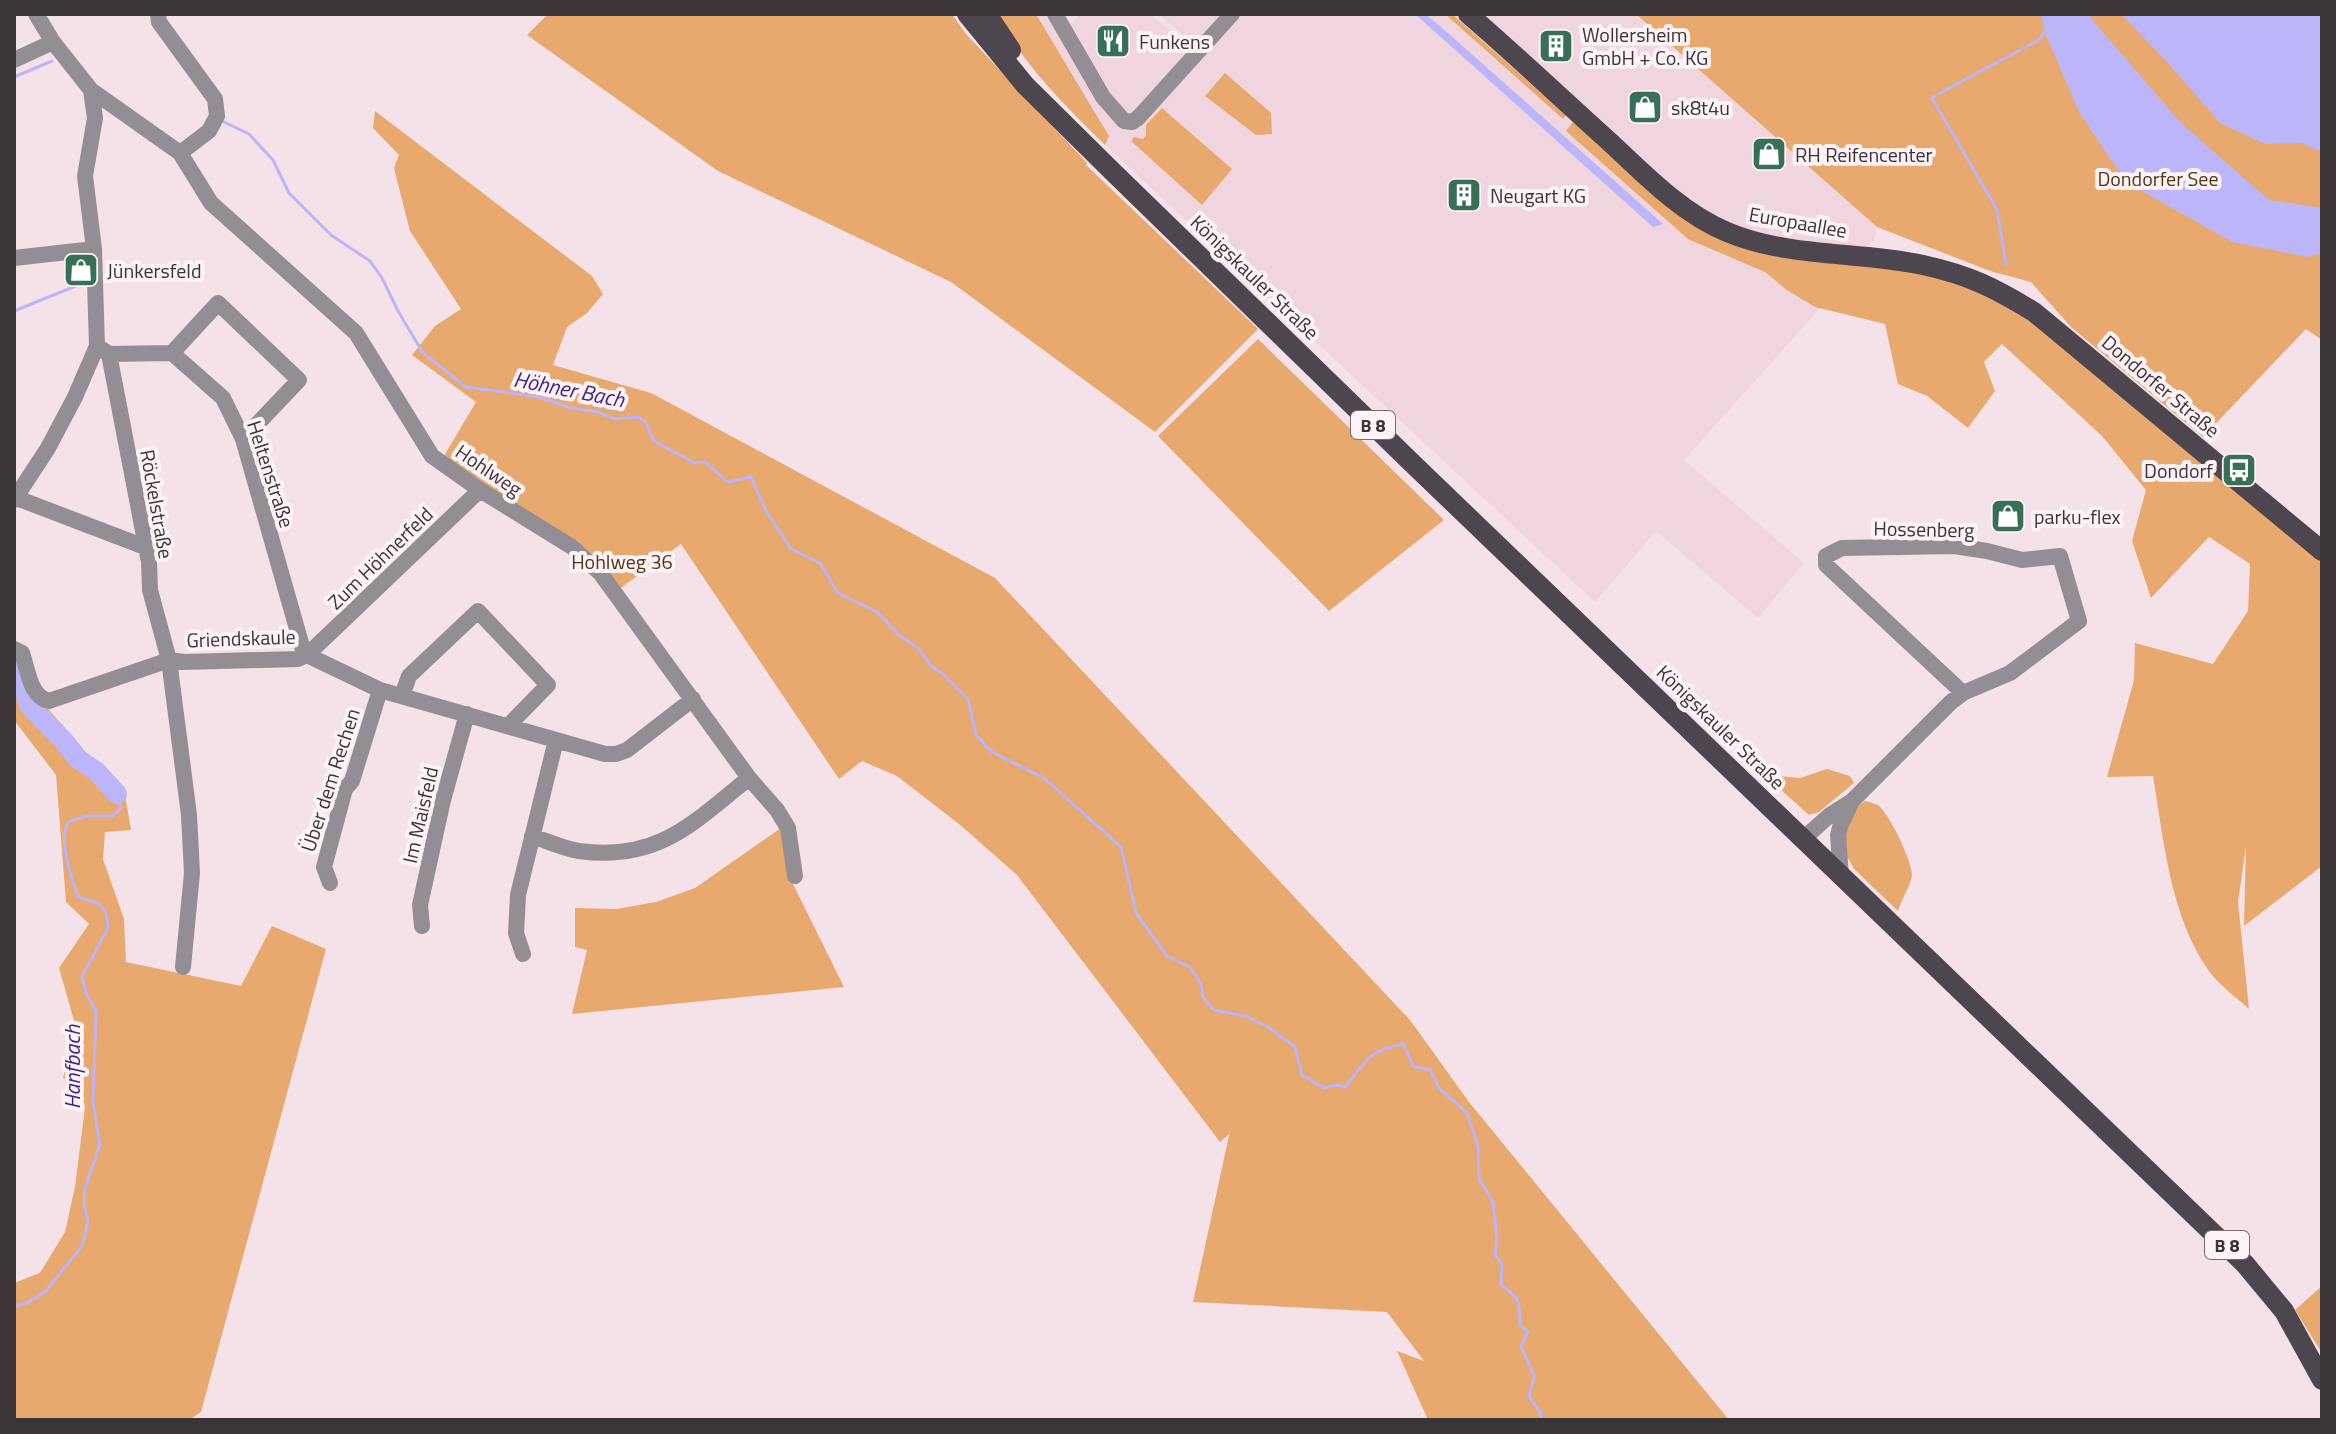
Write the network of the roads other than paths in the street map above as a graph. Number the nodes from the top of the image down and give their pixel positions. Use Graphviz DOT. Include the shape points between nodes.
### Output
graph roads {
  1 [pos="36,14"];
  2 [pos="158,14"];
  3 [pos="967,14"];
  4 [pos="987,14"];
  5 [pos="1055,14"];
  6 [pos="1232,14"];
  7 [pos="1468,14"];
  8 [pos="53,42"];
  9 [pos="14,60"];
  10 [pos="91,90"];
  11 [pos="1067,124"];
  12 [pos="180,153"];
  13 [pos="94,249"];
  14 [pos="14,258"];
  15 [pos="1959,274"];
  16 [pos="103,350"];
  17 [pos="172,353"];
  18 [pos="243,439"];
  19 [pos="480,490"];
  20 [pos="14,498"];
  21 [pos="145,547"];
  22 [pos="2322,551"];
  23 [pos="14,649"];
  24 [pos="307,655"];
  25 [pos="169,660"];
  26 [pos="380,690"];
  27 [pos="1963,693"];
  28 [pos="402,696"];
  29 [pos="693,699"];
  30 [pos="467,714"];
  31 [pos="508,726"];
  32 [pos="556,740"];
  33 [pos="749,778"];
  34 [pos="1852,801"];
  35 [pos="1841,824"];
  36 [pos="532,836"];
  37 [pos="1803,839"];
  38 [pos="795,876"];
  39 [pos="1841,876"];
  40 [pos="330,883"];
  41 [pos="422,926"];
  42 [pos="523,954"];
  43 [pos="183,967"];
  44 [pos="2322,1380"];
  1 -- 8 [label="street, Hohlweg"];
  2 -- 12 [label="street" via="215,99 217,116 209,131"];
  3 -- 11 [label="main road, Königskauler Straße / B 8" via="1025,85"];
  4 -- 11 [label="main road, Königskauler Straße / B 8"];
  5 -- 6 [label="street" via="1103,97 1124,121 1132,122"];
  7 -- 15 [label="main road, Europaallee" via="1657,185 1703,220 1777,247 1922,264"];
  8 -- 9 [label="street"];
  8 -- 10 [label="street, Hohlweg"];
  10 -- 12 [label="street, Hohlweg"];
  10 -- 13 [label="street, Röckelstraße" via="95,118 85,176"];
  11 -- 37 [label="main road, Königskauler Straße / B 8"];
  12 -- 19 [label="street, Hohlweg" via="211,203 356,333 432,456"];
  13 -- 14 [label="street"];
  13 -- 16 [label="street, Röckelstraße"];
  15 -- 22 [label="main road, Dondorfer Straße" via="2034,312"];
  16 -- 17 [label="street"];
  16 -- 20 [label="street"];
  16 -- 21 [label="street, Röckelstraße"];
  17 -- 18 [label="street, Heltenstraße" via="223,398"];
  17 -- 18 [label="street" via="218,303 299,380"];
  18 -- 24 [label="street, Heltenstraße"];
  19 -- 24 [label="street, Zum Höhnerfeld"];
  19 -- 29 [label="street, Hohlweg" via="587,560"];
  20 -- 21 [label="street"];
  21 -- 25 [label="street, Röckelstraße" via="150,590"];
  23 -- 25 [label="street" via="22,653 35,694 49,701"];
  24 -- 25 [label="street, Griendskaule"];
  24 -- 26 [label="street, Griendskaule"];
  25 -- 43 [label="street, Röckelstraße" via="192,873"];
  26 -- 28 [label="street, Griendskaule"];
  26 -- 40 [label="street, Über dem Rechen" via="324,867"];
  27 -- 27 [label="street, Hossenberg" via="1826,565 1826,556 1842,548 1954,546 2022,560 2060,556 2079,621 2010,673"];
  27 -- 34 [label="street, Hossenberg"];
  28 -- 30 [label="street, Griendskaule"];
  28 -- 31 [label="street" via="409,676 478,611 548,685"];
  29 -- 32 [label="street, Griendskaule" via="616,754"];
  29 -- 33 [label="street, Hohlweg"];
  30 -- 31 [label="street, Griendskaule"];
  30 -- 41 [label="street, Im Maisfeld" via="420,905"];
  31 -- 32 [label="street, Griendskaule"];
  32 -- 36 [label="street"];
  33 -- 36 [label="street" via="683,831 640,851 576,851"];
  33 -- 38 [label="street, Hohlweg" via="788,828"];
  34 -- 35 [label="street, Hossenberg"];
  34 -- 37 [label="street, Hossenberg"];
  35 -- 37 [label="street" via="1820,839"];
  35 -- 39 [label="street, Hossenberg"];
  36 -- 42 [label="street" via="518,895 516,933"];
  37 -- 39 [label="main road, Königskauler Straße / B 8"];
  39 -- 44 [label="main road, Königskauler Straße / B 8" via="2245,1264 2284,1311"];
}
